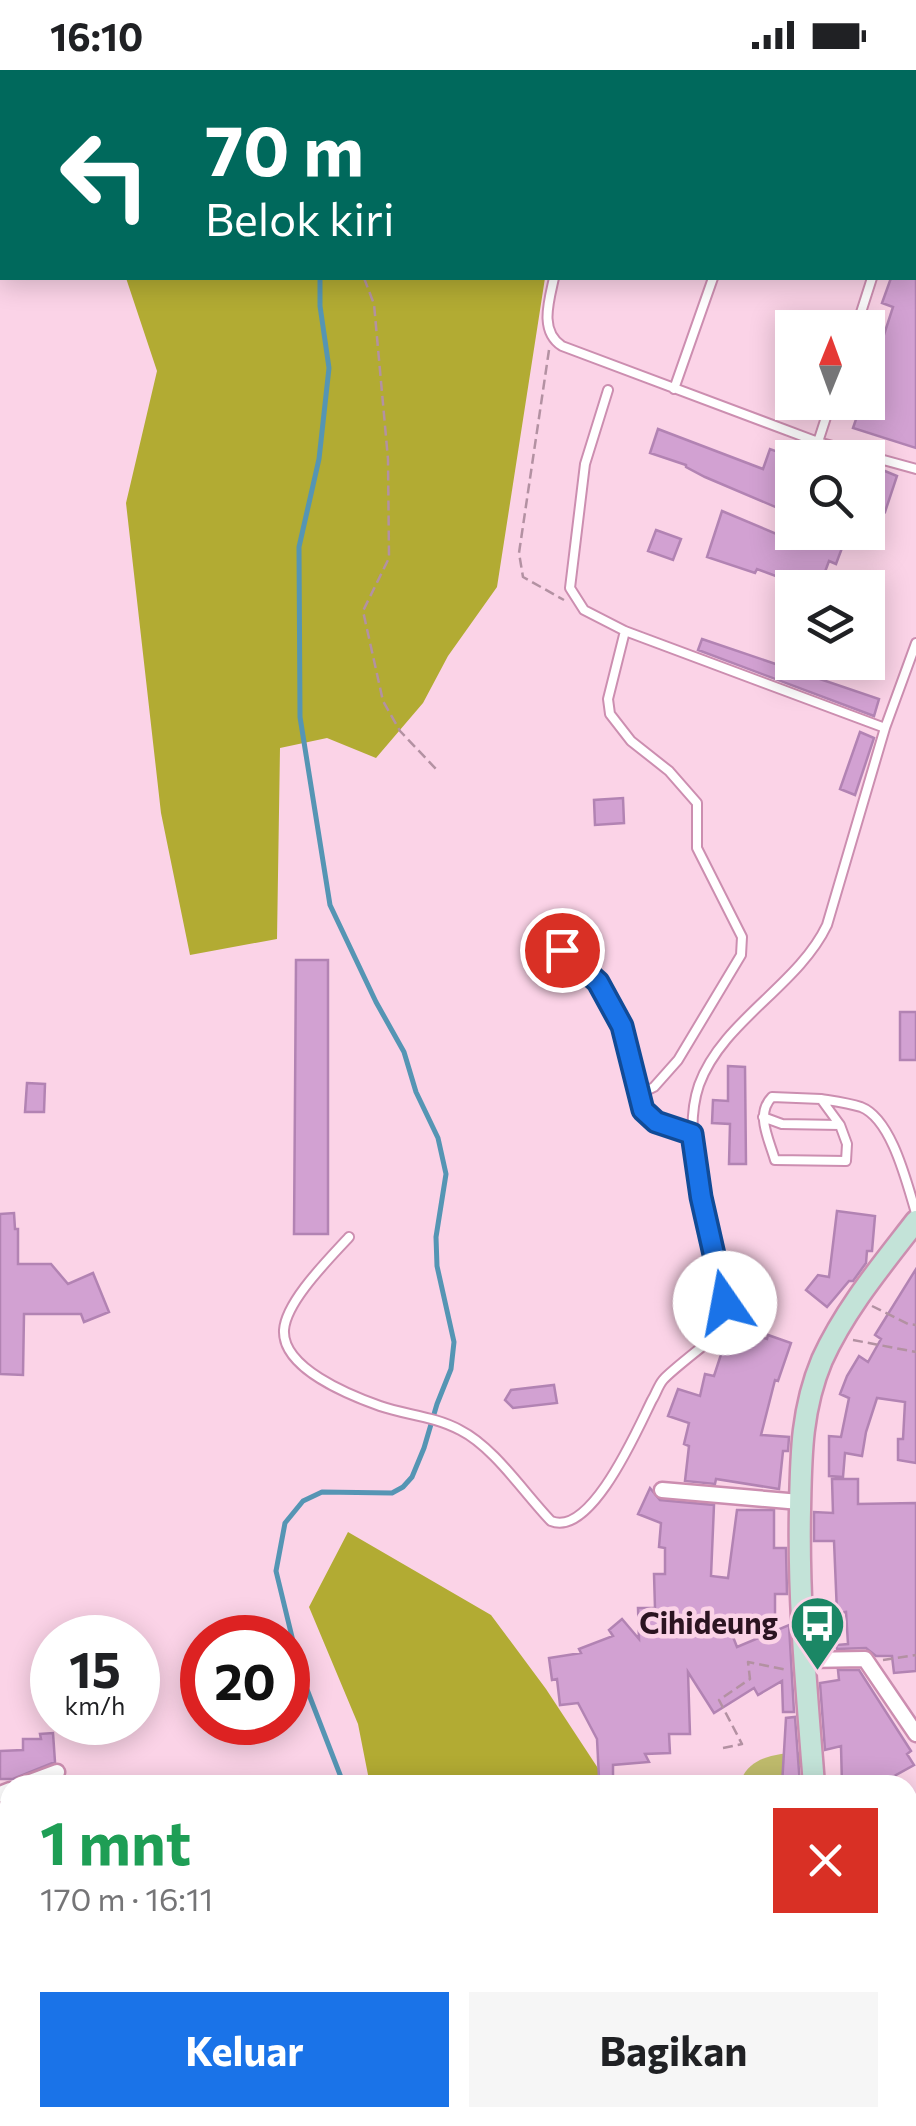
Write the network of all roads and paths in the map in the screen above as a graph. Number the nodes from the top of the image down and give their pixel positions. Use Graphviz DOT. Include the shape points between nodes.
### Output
graph roads {
  1 [pos="365,280"];
  2 [pos="554,280"];
  3 [pos="712,280"];
  4 [pos="871,280"];
  5 [pos="862,310"];
  6 [pos="551,338"];
  7 [pos="674,389"];
  8 [pos="608,390"];
  9 [pos="813,440"];
  10 [pos="885,460"];
  11 [pos="916,469"];
  12 [pos="584,610"];
  13 [pos="624,631"];
  14 [pos="916,642"];
  15 [pos="885,728"];
  16 [pos="436,768"];
  17 [pos="533,936"];
  18 [pos="640,1094"];
  19 [pos="820,1099"];
  20 [pos="762,1117"];
  21 [pos="840,1124"];
  22 [pos="692,1134"];
  23 [pos="916,1217"];
  24 [pos="349,1237"];
  25 [pos="858,1298"];
  26 [pos="916,1325"];
  27 [pos="838,1334"];
  28 [pos="916,1352"];
  29 [pos="662,1490"];
  30 [pos="800,1502"];
  31 [pos="916,1656"];
  32 [pos="871,1664"];
  33 [pos="805,1668"];
  34 [pos="916,1734"];
  35 [pos="723,1748"];
  36 [pos="57,1772"];
  37 [pos="49,1775"];
  38 [pos="813,1775"];
  1 -- 16 [label="path" via="374,304 388,459 389,558 364,611 383,701"];
  2 -- 6 [label="lane"];
  3 -- 7 [label="lane"];
  4 -- 5 [label="lane"];
  6 -- 7 [label="lane"];
  6 -- 12 [label="path" via="519,553 522,577"];
  7 -- 9 [label="lane"];
  8 -- 12 [label="lane" via="585,464 570,588"];
  10 -- 11 [label="lane"];
  12 -- 13 [label="lane"];
  13 -- 15 [label="lane"];
  13 -- 18 [label="lane" via="610,714 697,803 698,848 742,937 737,966 678,1060"];
  14 -- 15 [label="lane"];
  15 -- 22 [label="lane" via="822,936 711,1060 694,1102"];
  17 -- 18 [label="lane" via="562,950 598,982 626,1038"];
  18 -- 22 [label="lane" via="648,1116"];
  19 -- 20 [label="lane" via="772,1096"];
  19 -- 21 [label="lane"];
  19 -- 23 [label="lane" via="875,1117 898,1156"];
  20 -- 21 [label="lane" via="782,1124"];
  20 -- 21 [label="lane" via="774,1160 846,1162"];
  22 -- 24 [label="lane" via="726,1325 662,1381 622,1463 570,1522 551,1521 462,1431 337,1388 286,1348 289,1314"];
  23 -- 25 [label="main road"];
  25 -- 26 [label="path"];
  25 -- 27 [label="main road"];
  27 -- 28 [label="path"];
  27 -- 30 [label="main road" via="804,1414"];
  29 -- 30 [label="street"];
  30 -- 33 [label="main road"];
  31 -- 32 [label="path"];
  32 -- 33 [label="street" via="858,1658"];
  32 -- 34 [label="street"];
  33 -- 35 [label="path" via="748,1662 750,1679 719,1700 742,1744"];
  33 -- 38 [label="main road"];
  36 -- 37 [label="street"];
}
